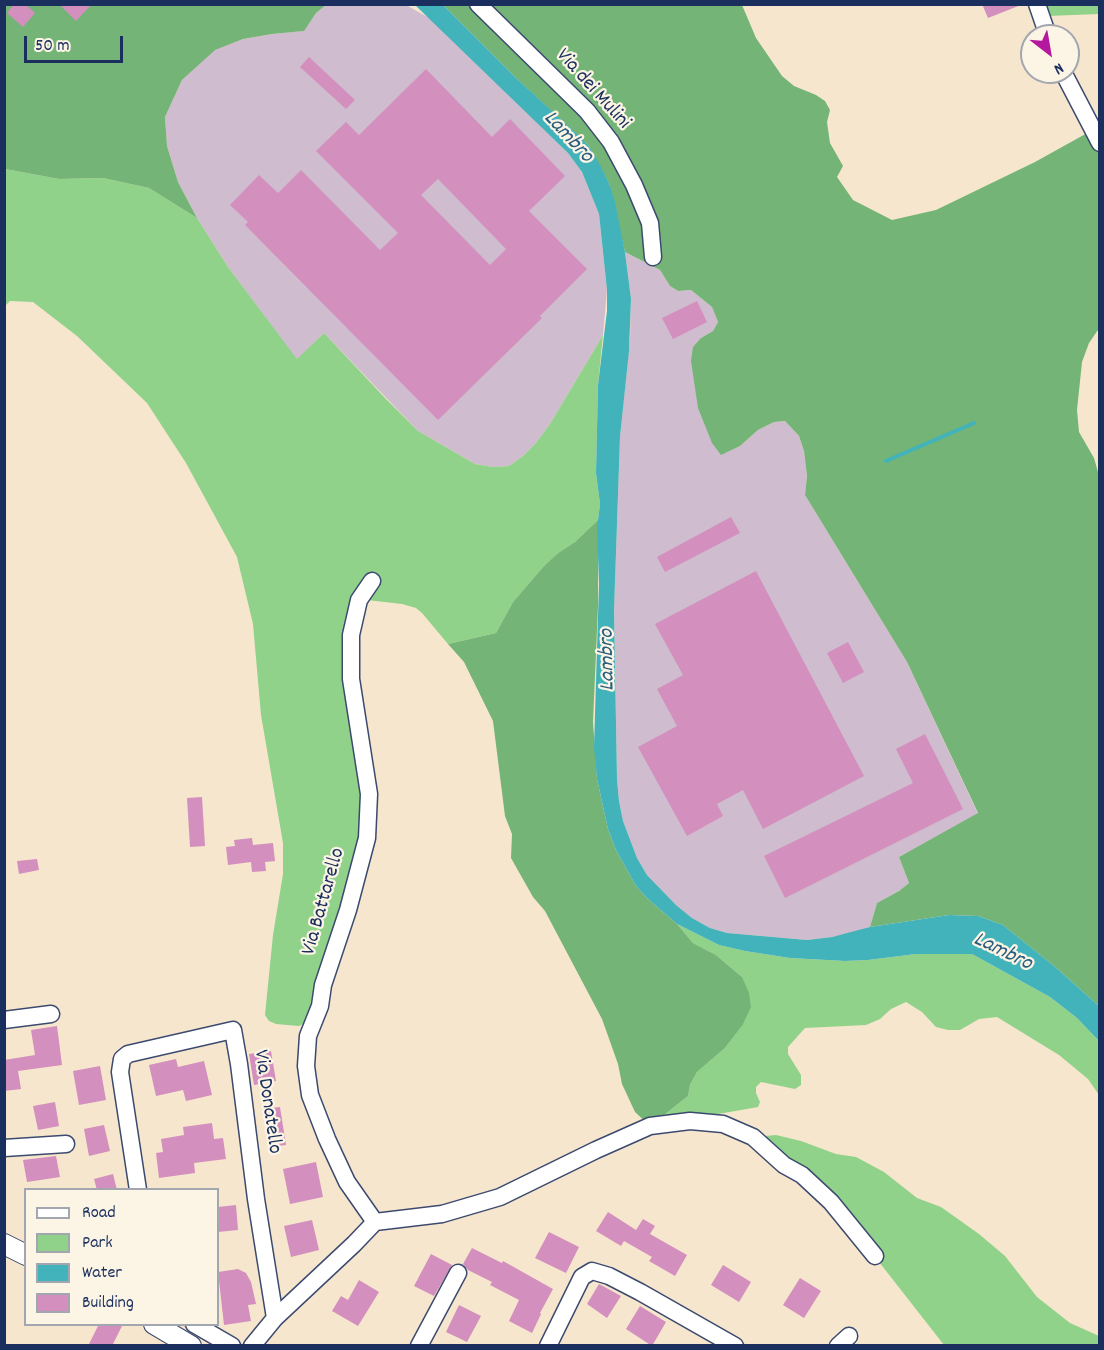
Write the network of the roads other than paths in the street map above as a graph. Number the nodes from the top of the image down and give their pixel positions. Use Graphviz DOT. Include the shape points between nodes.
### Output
graph roads {
  1 [pos="478,4"];
  2 [pos="1037,4"];
  3 [pos="1044,24"];
  4 [pos="1069,84"];
  5 [pos="1100,143"];
  6 [pos="653,257"];
  7 [pos="372,581"];
  8 [pos="51,1014"];
  9 [pos="4,1020"];
  10 [pos="66,1144"];
  11 [pos="4,1148"];
  12 [pos="138,1188"];
  13 [pos="375,1222"];
  14 [pos="4,1244"];
  15 [pos="24,1254"];
  16 [pos="874,1256"];
  17 [pos="458,1273"];
  18 [pos="276,1318"];
  19 [pos="157,1326"];
  20 [pos="197,1326"];
  21 [pos="191,1346"];
  22 [pos="232,1346"];
  23 [pos="252,1346"];
  24 [pos="419,1346"];
  25 [pos="548,1346"];
  26 [pos="735,1346"];
  1 -- 6 [label="street, Via dei Mulini" via="587,111 611,142 650,223"];
  2 -- 3 [label="street"];
  4 -- 5 [label="street"];
  7 -- 13 [label="street, Via Battarello" via="359,600 351,636 351,679 369,794 367,838 308,1036 306,1066 310,1095 327,1139 347,1182"];
  8 -- 9 [label="street"];
  10 -- 11 [label="street"];
  12 -- 18 [label="street, Via Donatello" via="120,1072 122,1059 128,1054 232,1030"];
  13 -- 16 [label="street" via="442,1214 500,1197 650,1126 690,1121 723,1124 753,1137 831,1202"];
  13 -- 18 [label="street"];
  14 -- 15 [label="street"];
  17 -- 24 [label="street"];
  18 -- 23 [label="street"];
  19 -- 21 [label="street"];
  20 -- 22 [label="street"];
  25 -- 26 [label="street" via="582,1277 592,1271 609,1276"];
}
